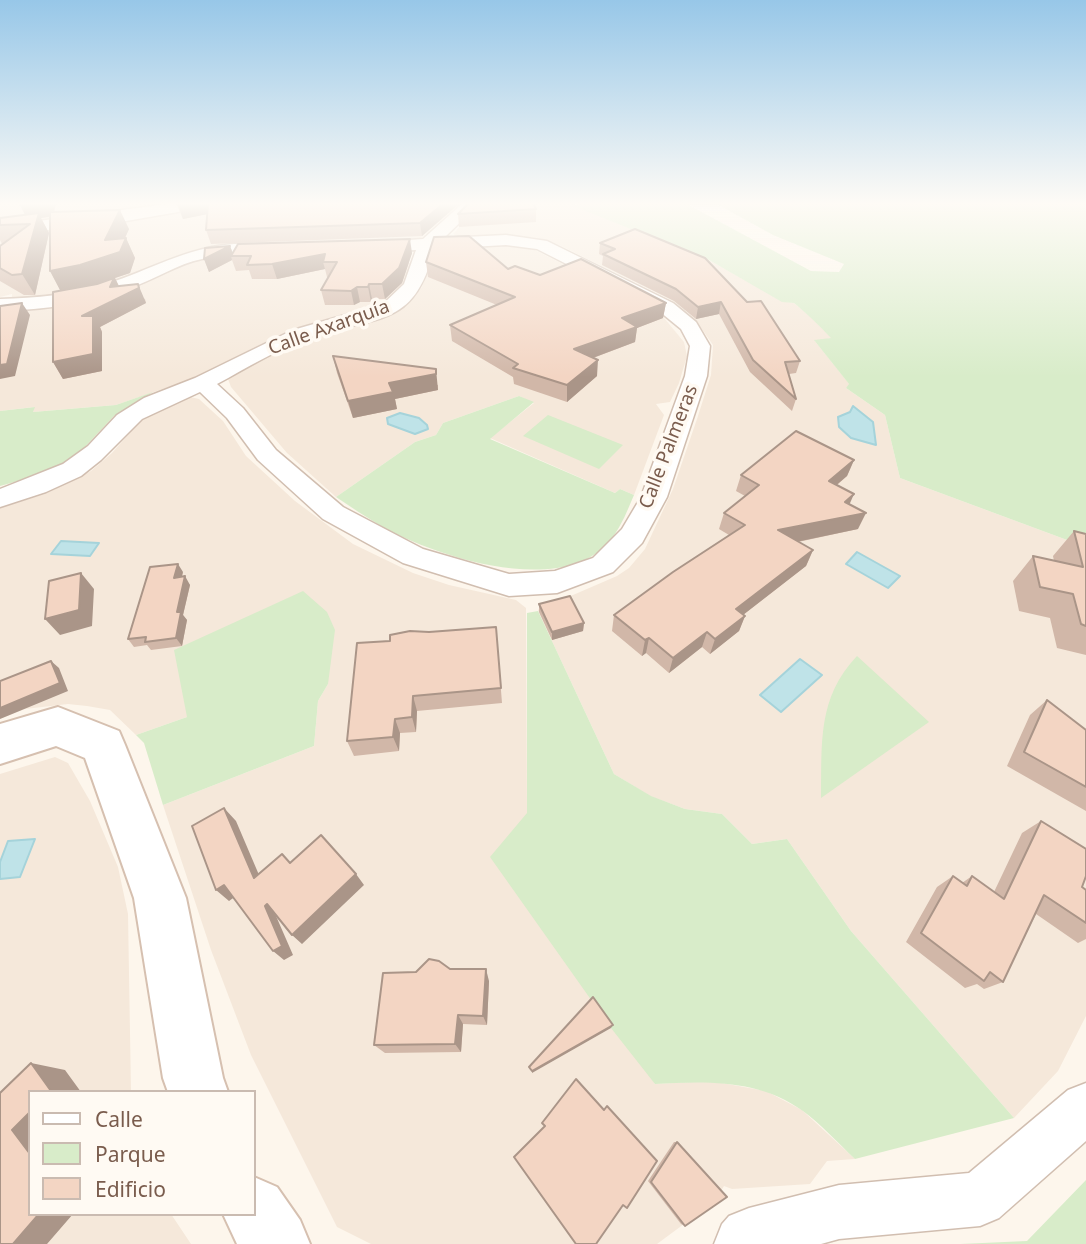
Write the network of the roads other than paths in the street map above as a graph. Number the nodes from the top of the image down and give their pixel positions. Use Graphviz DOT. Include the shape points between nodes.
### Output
graph roads {
  1 [pos="179,261"];
  2 [pos="421,261"];
  3 [pos="573,261"];
  4 [pos="0,305"];
  5 [pos="203,383"];
  6 [pos="0,498"];
  7 [pos="0,744"];
  8 [pos="197,1090"];
  9 [pos="1086,1108"];
  10 [pos="256,1213"];
  11 [pos="276,1244"];
  12 [pos="742,1244"];
  1 -- 4 [label="street" via="82,297"];
  2 -- 5 [label="street, Calle Axarquía" via="414,286 382,312 301,334"];
  3 -- 5 [label="street, Calle Palmeras" via="666,307 689,326 700,345 696,376 653,497 632,536 603,565 557,582 509,586 413,556 333,513 267,455 235,413"];
  5 -- 6 [label="street" via="125,420 70,472"];
  7 -- 8 [label="street" via="58,726 103,745 160,898"];
  9 -- 12 [label="street" via="980,1199 839,1212 749,1236"];
  10 -- 11 [label="street"];
}
